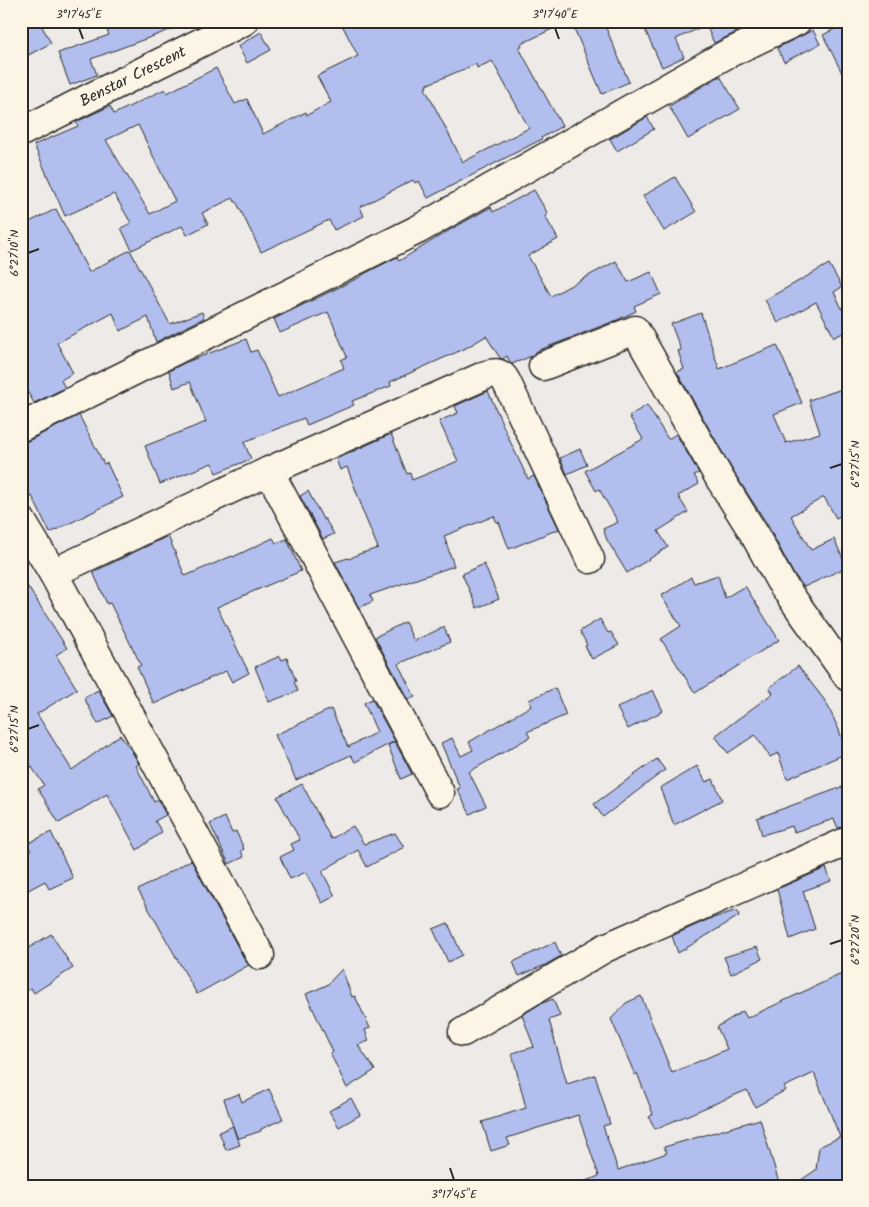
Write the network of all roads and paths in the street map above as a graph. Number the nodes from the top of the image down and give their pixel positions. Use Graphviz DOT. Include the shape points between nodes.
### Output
graph roads {
  1 [pos="244,21"];
  2 [pos="797,21"];
  3 [pos="21,132"];
  4 [pos="543,366"];
  5 [pos="21,427"];
  6 [pos="269,471"];
  7 [pos="21,520"];
  8 [pos="590,559"];
  9 [pos="53,573"];
  10 [pos="848,678"];
  11 [pos="440,793"];
  12 [pos="848,841"];
  13 [pos="260,955"];
  14 [pos="462,1032"];
  1 -- 3 [label="street, Benstar Crescent"];
  2 -- 5 [label="street" via="725,55 419,230"];
  4 -- 10 [label="street" via="635,330 780,581"];
  6 -- 8 [label="street" via="495,373 503,376"];
  6 -- 9 [label="street"];
  6 -- 11 [label="street"];
  7 -- 9 [label="street"];
  9 -- 13 [label="street"];
  12 -- 14 [label="street" via="605,948"];
}
